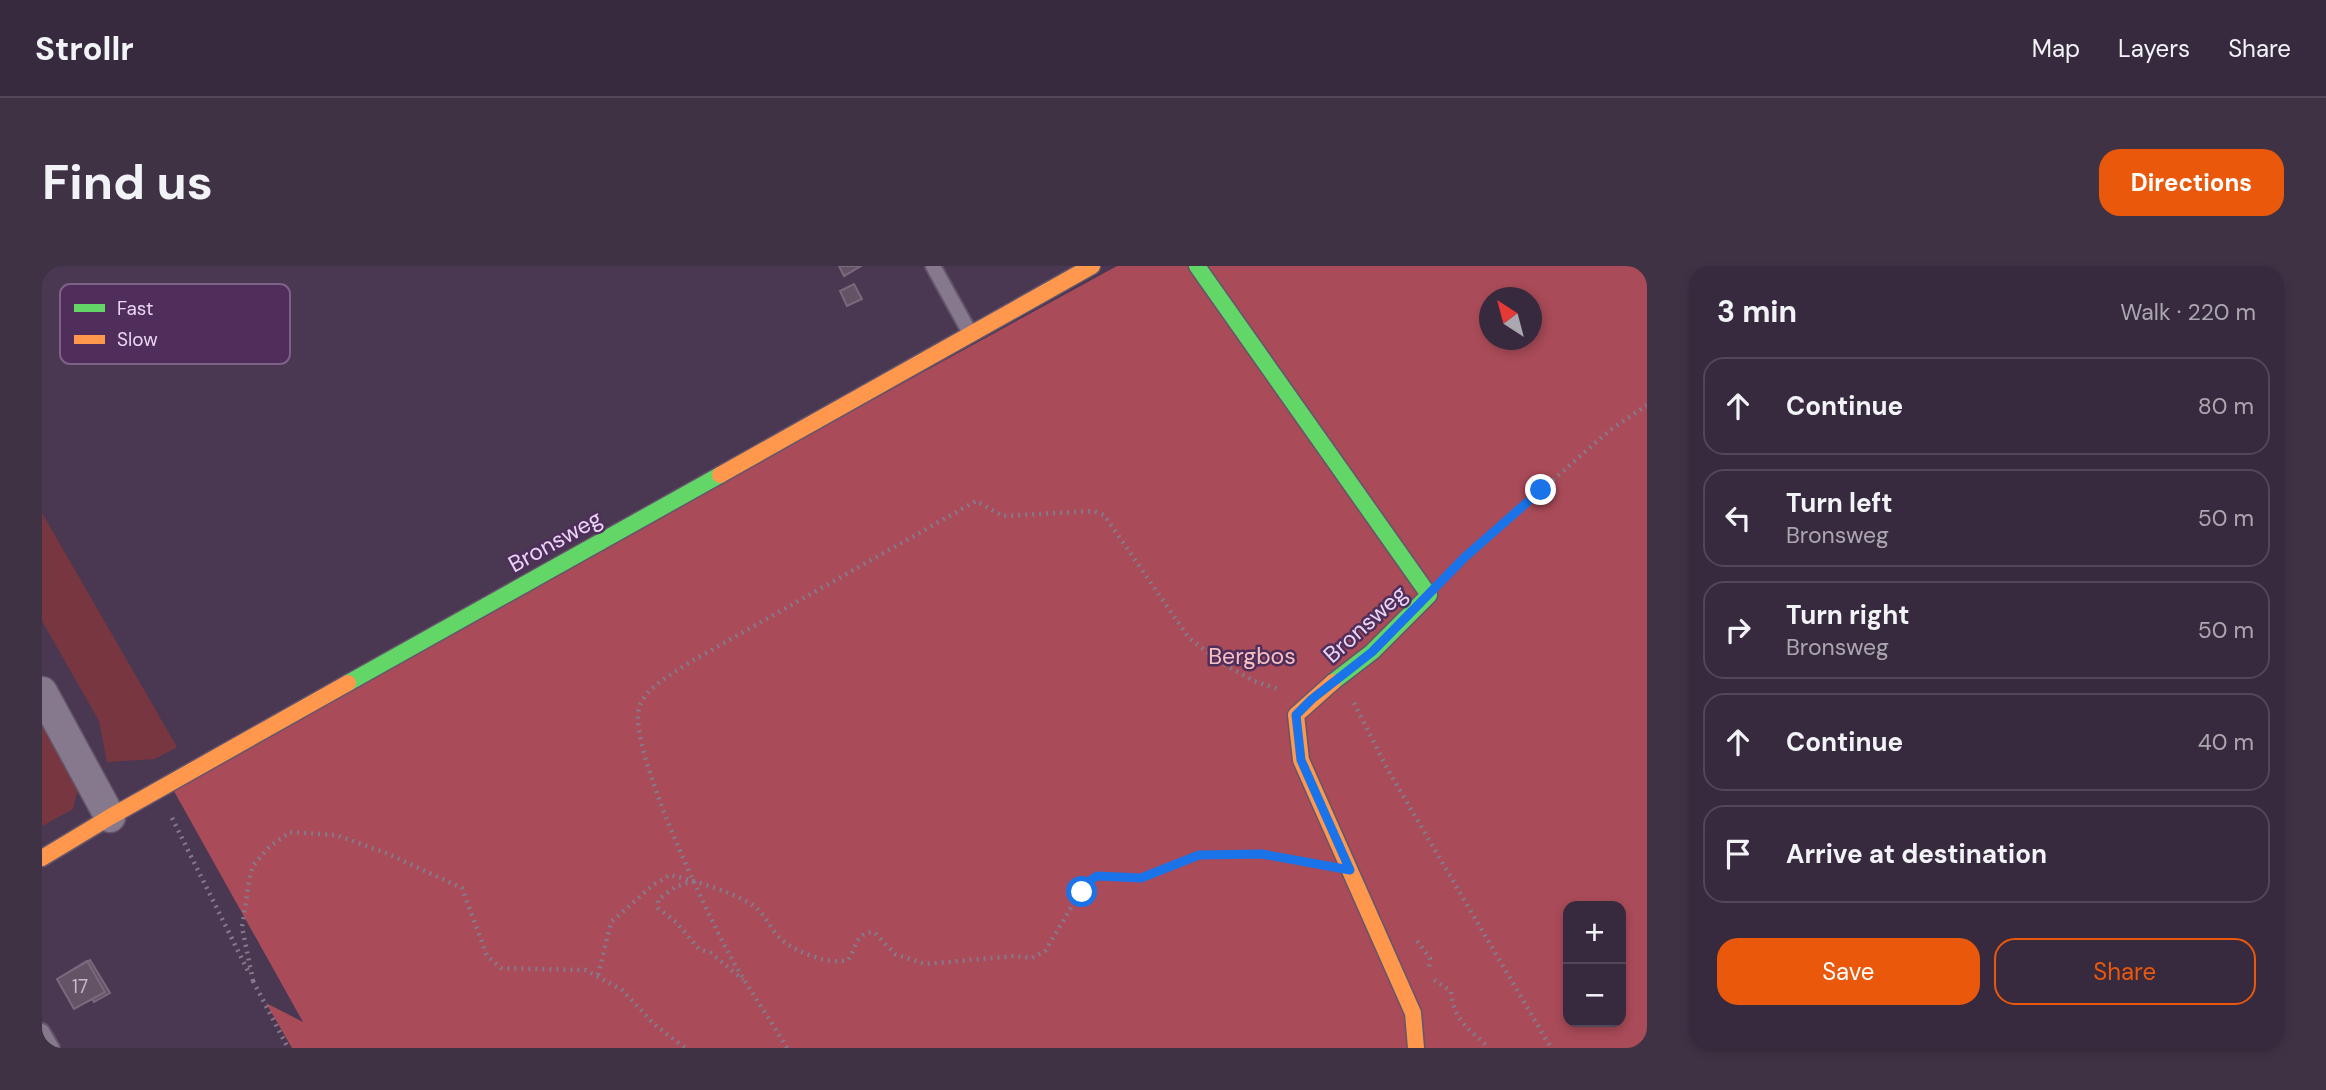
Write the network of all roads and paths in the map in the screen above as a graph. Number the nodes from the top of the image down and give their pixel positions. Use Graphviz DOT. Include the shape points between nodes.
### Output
graph roads {
  1 [pos="933,266"];
  2 [pos="1092,266"];
  3 [pos="1197,266"];
  4 [pos="971,334"];
  5 [pos="1647,405"];
  6 [pos="1429,596"];
  7 [pos="1340,677"];
  8 [pos="42,692"];
  9 [pos="1312,699"];
  10 [pos="143,799"];
  11 [pos="110,817"];
  12 [pos="42,858"];
  13 [pos="1350,870"];
  14 [pos="695,880"];
  15 [pos="598,975"];
  16 [pos="253,981"];
  17 [pos="746,982"];
  18 [pos="42,1031"];
  19 [pos="52,1048"];
  20 [pos="288,1048"];
  21 [pos="685,1048"];
  22 [pos="787,1048"];
  23 [pos="1416,1048"];
  24 [pos="1550,1048"];
  1 -- 4 [label="lane"];
  2 -- 4 [label="street, Bronsweg"];
  3 -- 6 [label="street, Bronsweg"];
  4 -- 10 [label="street, Bronsweg"];
  5 -- 6 [label="path" via="1610,430 1541,490 1465,557"];
  6 -- 7 [label="street, Bronsweg"];
  7 -- 9 [label="street, Bronsweg"];
  7 -- 24 [label="path" via="1388,770"];
  8 -- 11 [label="street"];
  9 -- 13 [label="street, Bronsweg" via="1296,715 1301,760"];
  9 -- 14 [label="path" via="1254,681 1220,663 1189,638 1104,514 1003,516 976,500 690,662 653,688 639,706 638,731 660,802"];
  10 -- 11 [label="street, Bronsweg"];
  10 -- 16 [label="path" via="164,802"];
  11 -- 12 [label="street, Bronsweg"];
  13 -- 14 [label="path" via="1262,854 1199,855 1141,878 1097,876 1069,907 1045,951 1032,958 925,964 895,954 874,932 858,939 848,960 838,963 808,954 783,940 753,905"];
  13 -- 23 [label="street, Bronsweg" via="1413,1013"];
  14 -- 15 [label="path" via="670,875 611,922"];
  14 -- 17 [label="path"];
  14 -- 17 [label="path" via="665,893 658,908 699,949 711,953"];
  15 -- 16 [label="path" via="586,970 501,968 486,956 462,888 336,835 290,832 269,847 250,876 242,927"];
  15 -- 21 [label="path" via="622,990"];
  16 -- 20 [label="path"];
  17 -- 22 [label="path"];
  18 -- 19 [label="lane"];
}
